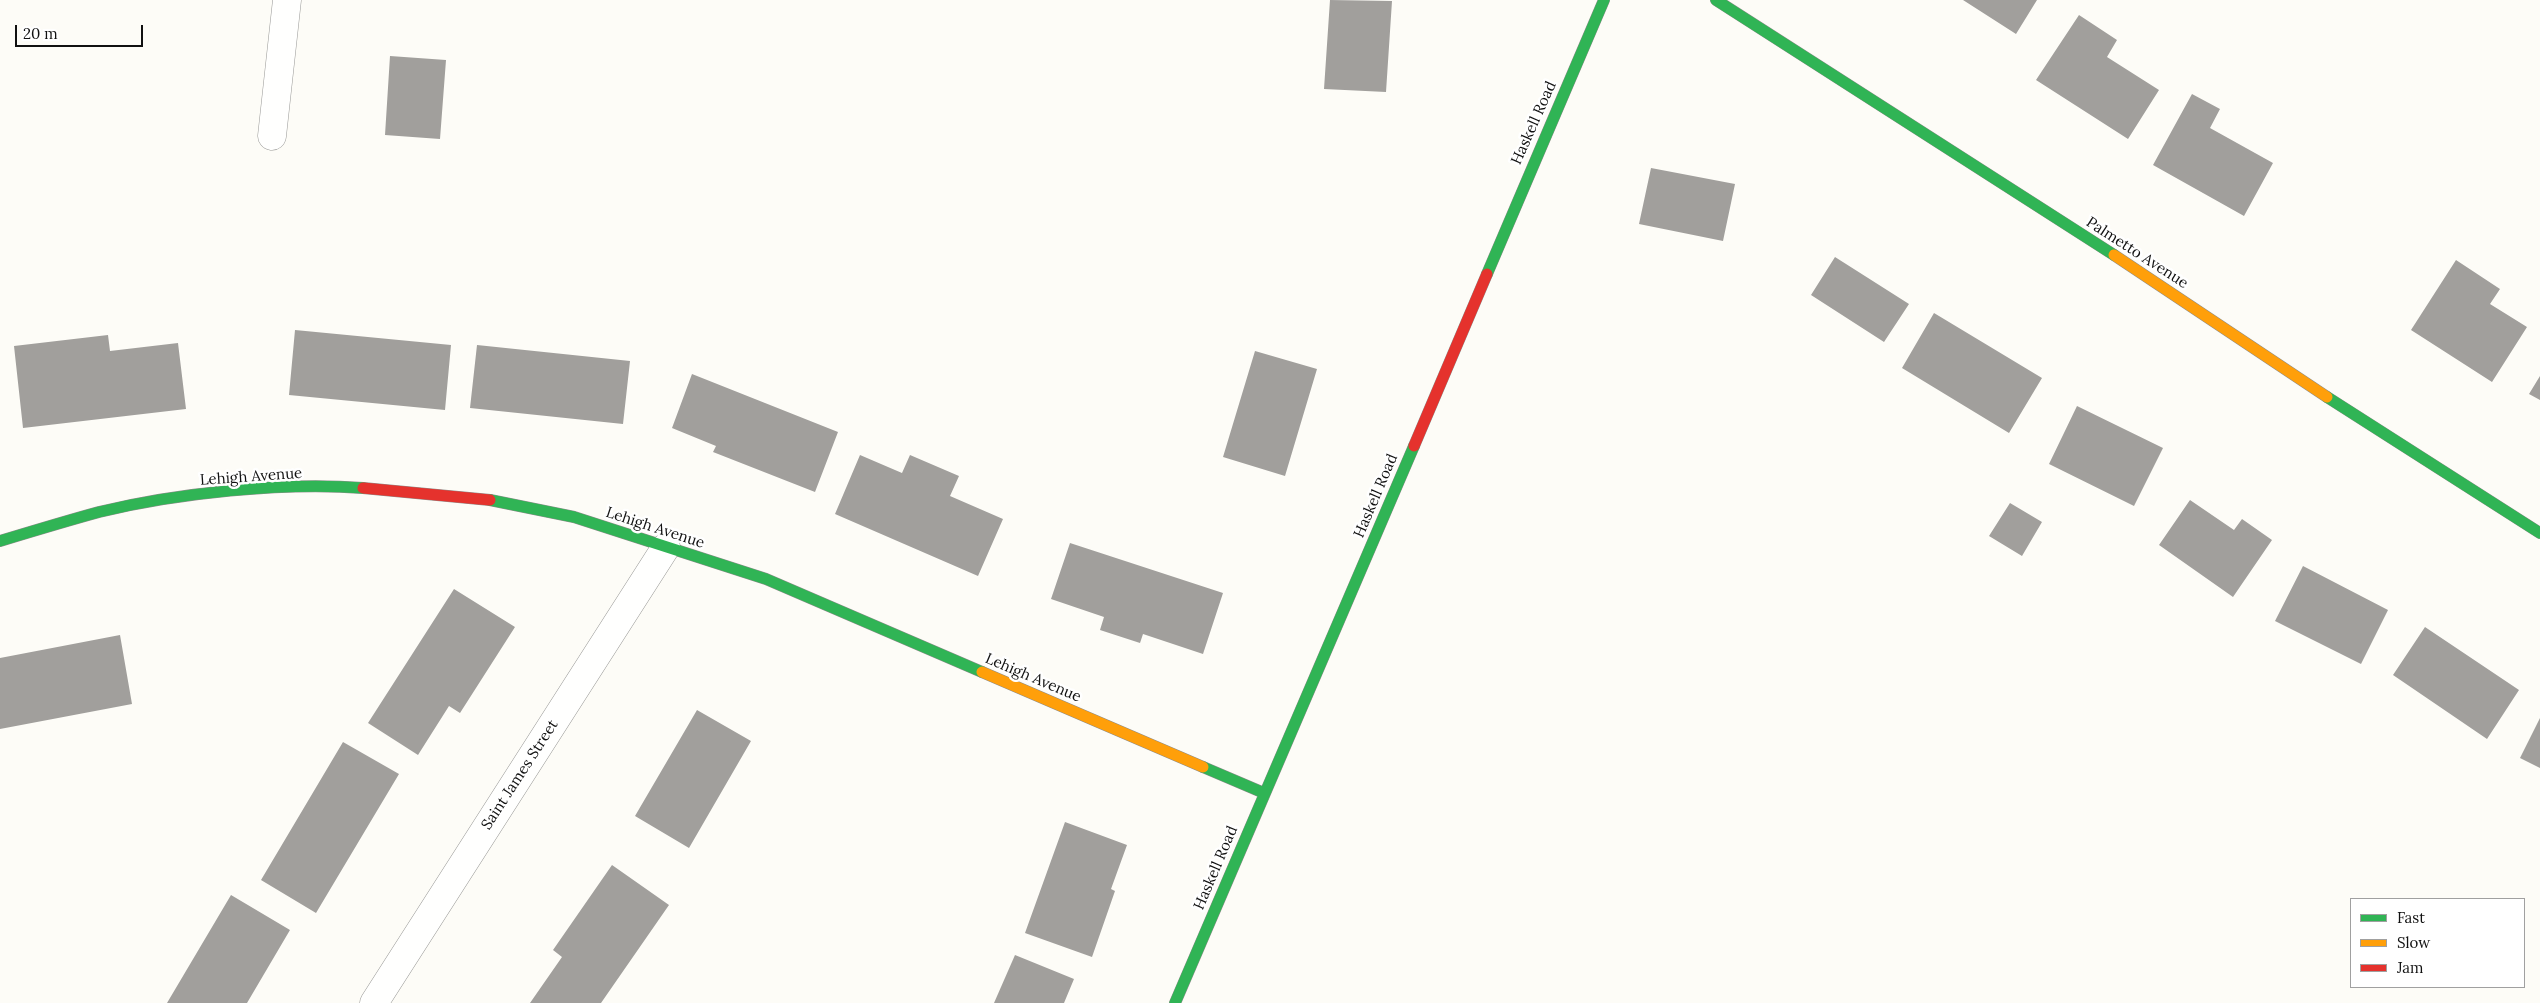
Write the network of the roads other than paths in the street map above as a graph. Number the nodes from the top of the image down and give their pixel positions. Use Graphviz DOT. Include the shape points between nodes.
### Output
graph roads {
  1 [pos="287,0"];
  2 [pos="1604,0"];
  3 [pos="1716,0"];
  4 [pos="272,136"];
  5 [pos="2540,533"];
  6 [pos="0,541"];
  7 [pos="666,547"];
  8 [pos="1264,793"];
  9 [pos="374,1003"];
  10 [pos="1175,1003"];
  1 -- 4 [label="street"];
  2 -- 8 [label="street, Haskell Road"];
  3 -- 5 [label="street, Palmetto Avenue"];
  6 -- 7 [label="street, Lehigh Avenue" via="100,512 179,498 258,489 337,486 417,491 496,501 574,517"];
  7 -- 8 [label="street, Lehigh Avenue" via="766,579"];
  7 -- 9 [label="street, Saint James Street"];
  8 -- 10 [label="street, Haskell Road"];
}
